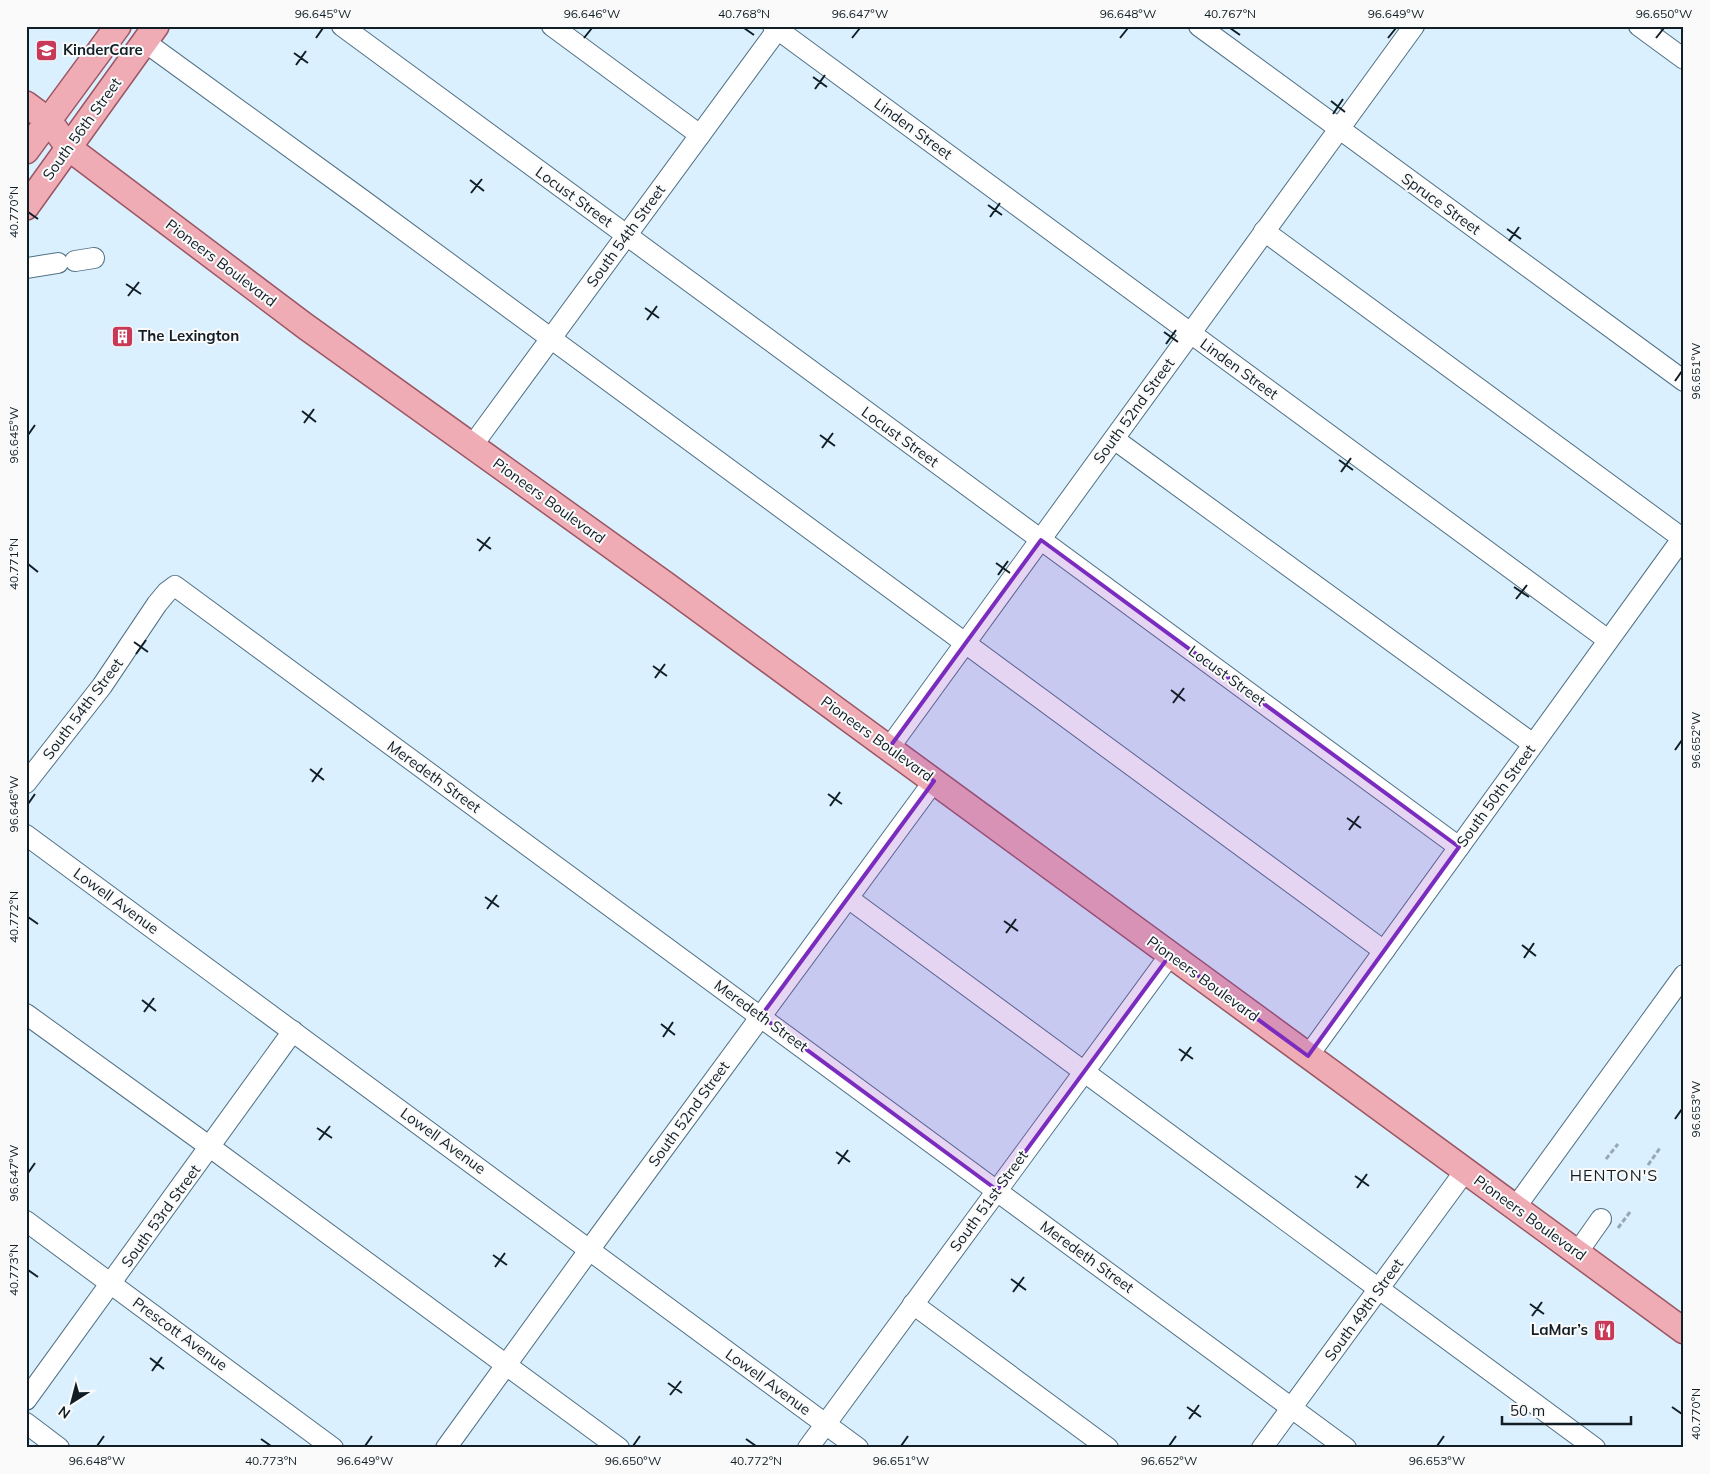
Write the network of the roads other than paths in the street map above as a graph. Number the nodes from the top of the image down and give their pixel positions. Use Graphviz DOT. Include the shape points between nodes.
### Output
graph roads {
  1 [pos="118,26"];
  2 [pos="342,26"];
  3 [pos="552,26"];
  4 [pos="1199,26"];
  5 [pos="1414,26"];
  6 [pos="1639,26"];
  7 [pos="777,27"];
  8 [pos="150,34"];
  9 [pos="1684,59"];
  10 [pos="26,104"];
  11 [pos="49,121"];
  12 [pos="1339,129"];
  13 [pos="700,135"];
  14 [pos="28,144"];
  15 [pos="69,148"];
  16 [pos="26,207"];
  17 [pos="1264,231"];
  18 [pos="626,235"];
  19 [pos="76,261"];
  20 [pos="27,268"];
  21 [pos="1191,333"];
  22 [pos="551,339"];
  23 [pos="1684,381"];
  24 [pos="1114,439"];
  25 [pos="472,446"];
  26 [pos="1683,537"];
  27 [pos="1041,540"];
  28 [pos="175,586"];
  29 [pos="1608,640"];
  30 [pos="966,643"];
  31 [pos="1533,744"];
  32 [pos="889,748"];
  33 [pos="934,781"];
  34 [pos="26,784"];
  35 [pos="26,835"];
  36 [pos="1458,847"];
  37 [pos="848,898"];
  38 [pos="1384,951"];
  39 [pos="1170,955"];
  40 [pos="1684,975"];
  41 [pos="26,1014"];
  42 [pos="761,1016"];
  43 [pos="294,1031"];
  44 [pos="1308,1056"];
  45 [pos="1084,1072"];
  46 [pos="210,1147"];
  47 [pos="1465,1172"];
  48 [pos="997,1190"];
  49 [pos="1515,1208"];
  50 [pos="1602,1219"];
  51 [pos="26,1221"];
  52 [pos="590,1250"];
  53 [pos="1577,1253"];
  54 [pos="112,1284"];
  55 [pos="1378,1289"];
  56 [pos="914,1304"];
  57 [pos="1684,1331"];
  58 [pos="506,1366"];
  59 [pos="26,1400"];
  60 [pos="1292,1408"];
  61 [pos="26,1423"];
  62 [pos="825,1424"];
  63 [pos="59,1448"];
  64 [pos="333,1448"];
  65 [pos="446,1448"];
  66 [pos="619,1448"];
  67 [pos="808,1448"];
  68 [pos="858,1448"];
  69 [pos="1108,1448"];
  70 [pos="1262,1448"];
  71 [pos="1346,1448"];
  72 [pos="1594,1448"];
  1 -- 11 [label="main road"];
  2 -- 18 [label="street, Locust Street"];
  3 -- 13 [label="street"];
  4 -- 12 [label="street, Spruce Street"];
  5 -- 12 [label="street, South 52nd Street"];
  6 -- 9 [label="street"];
  7 -- 13 [label="street, South 54th Street"];
  7 -- 21 [label="street, Linden Street"];
  8 -- 15 [label="main road, South 56th Street"];
  8 -- 22 [label="street" via="360,198"];
  10 -- 11 [label="main road, Pioneers Boulevard"];
  11 -- 14 [label="main road"];
  11 -- 15 [label="main road, Pioneers Boulevard"];
  12 -- 17 [label="street, South 52nd Street"];
  12 -- 23 [label="street, Spruce Street"];
  13 -- 18 [label="street, South 54th Street"];
  14 -- 15 [label="main road, Pioneers Boulevard"];
  15 -- 16 [label="main road, South 56th Street"];
  15 -- 25 [label="main road, Pioneers Boulevard" via="259,293"];
  17 -- 21 [label="street, South 52nd Street"];
  17 -- 26 [label="street"];
  18 -- 22 [label="street, South 54th Street"];
  18 -- 27 [label="street, Locust Street"];
  19 -- 20 [label="street"];
  21 -- 24 [label="street, South 52nd Street"];
  21 -- 29 [label="street, Linden Street"];
  22 -- 25 [label="street, South 54th Street"];
  22 -- 30 [label="street"];
  24 -- 27 [label="street, South 52nd Street"];
  24 -- 31 [label="street"];
  25 -- 32 [label="main road, Pioneers Boulevard"];
  26 -- 29 [label="street, South 50th Street"];
  27 -- 30 [label="street, South 52nd Street"];
  27 -- 36 [label="street, Locust Street"];
  28 -- 34 [label="street, South 54th Street" via="157,604 102,686"];
  28 -- 42 [label="street, Meredeth Street"];
  29 -- 31 [label="street, South 50th Street"];
  30 -- 32 [label="street, South 52nd Street"];
  30 -- 38 [label="street"];
  31 -- 36 [label="street, South 50th Street"];
  32 -- 33 [label="main road, Pioneers Boulevard"];
  33 -- 37 [label="street, South 52nd Street"];
  33 -- 39 [label="main road, Pioneers Boulevard"];
  35 -- 43 [label="street, Lowell Avenue"];
  36 -- 38 [label="street, South 50th Street"];
  37 -- 42 [label="street, South 52nd Street"];
  37 -- 45 [label="street"];
  38 -- 44 [label="street, South 50th Street"];
  39 -- 44 [label="main road, Pioneers Boulevard"];
  39 -- 45 [label="street, South 51st Street"];
  40 -- 49 [label="street"];
  41 -- 46 [label="street"];
  42 -- 48 [label="street, Meredeth Street"];
  42 -- 52 [label="street, South 52nd Street"];
  43 -- 46 [label="street, South 53rd Street"];
  43 -- 52 [label="street, Lowell Avenue"];
  44 -- 47 [label="main road, Pioneers Boulevard"];
  45 -- 48 [label="street, South 51st Street"];
  45 -- 55 [label="street"];
  46 -- 54 [label="street, South 53rd Street"];
  46 -- 58 [label="street"];
  47 -- 49 [label="main road, Pioneers Boulevard"];
  47 -- 55 [label="street, South 49th Street"];
  48 -- 56 [label="street, South 51st Street"];
  48 -- 60 [label="street, Meredeth Street"];
  49 -- 53 [label="main road, Pioneers Boulevard"];
  50 -- 53 [label="street"];
  51 -- 54 [label="street, Prescott Avenue"];
  52 -- 58 [label="street, South 52nd Street"];
  52 -- 62 [label="street, Lowell Avenue"];
  53 -- 57 [label="main road, Pioneers Boulevard"];
  54 -- 59 [label="street, South 53rd Street"];
  54 -- 64 [label="street, Prescott Avenue"];
  55 -- 60 [label="street, South 49th Street"];
  55 -- 72 [label="street"];
  56 -- 62 [label="street, South 51st Street"];
  56 -- 69 [label="street"];
  58 -- 65 [label="street, South 52nd Street"];
  58 -- 66 [label="street"];
  60 -- 70 [label="street, South 49th Street"];
  60 -- 71 [label="street, Meredeth Street"];
  61 -- 63 [label="street"];
  62 -- 67 [label="street, South 51st Street"];
  62 -- 68 [label="street, Lowell Avenue"];
}
